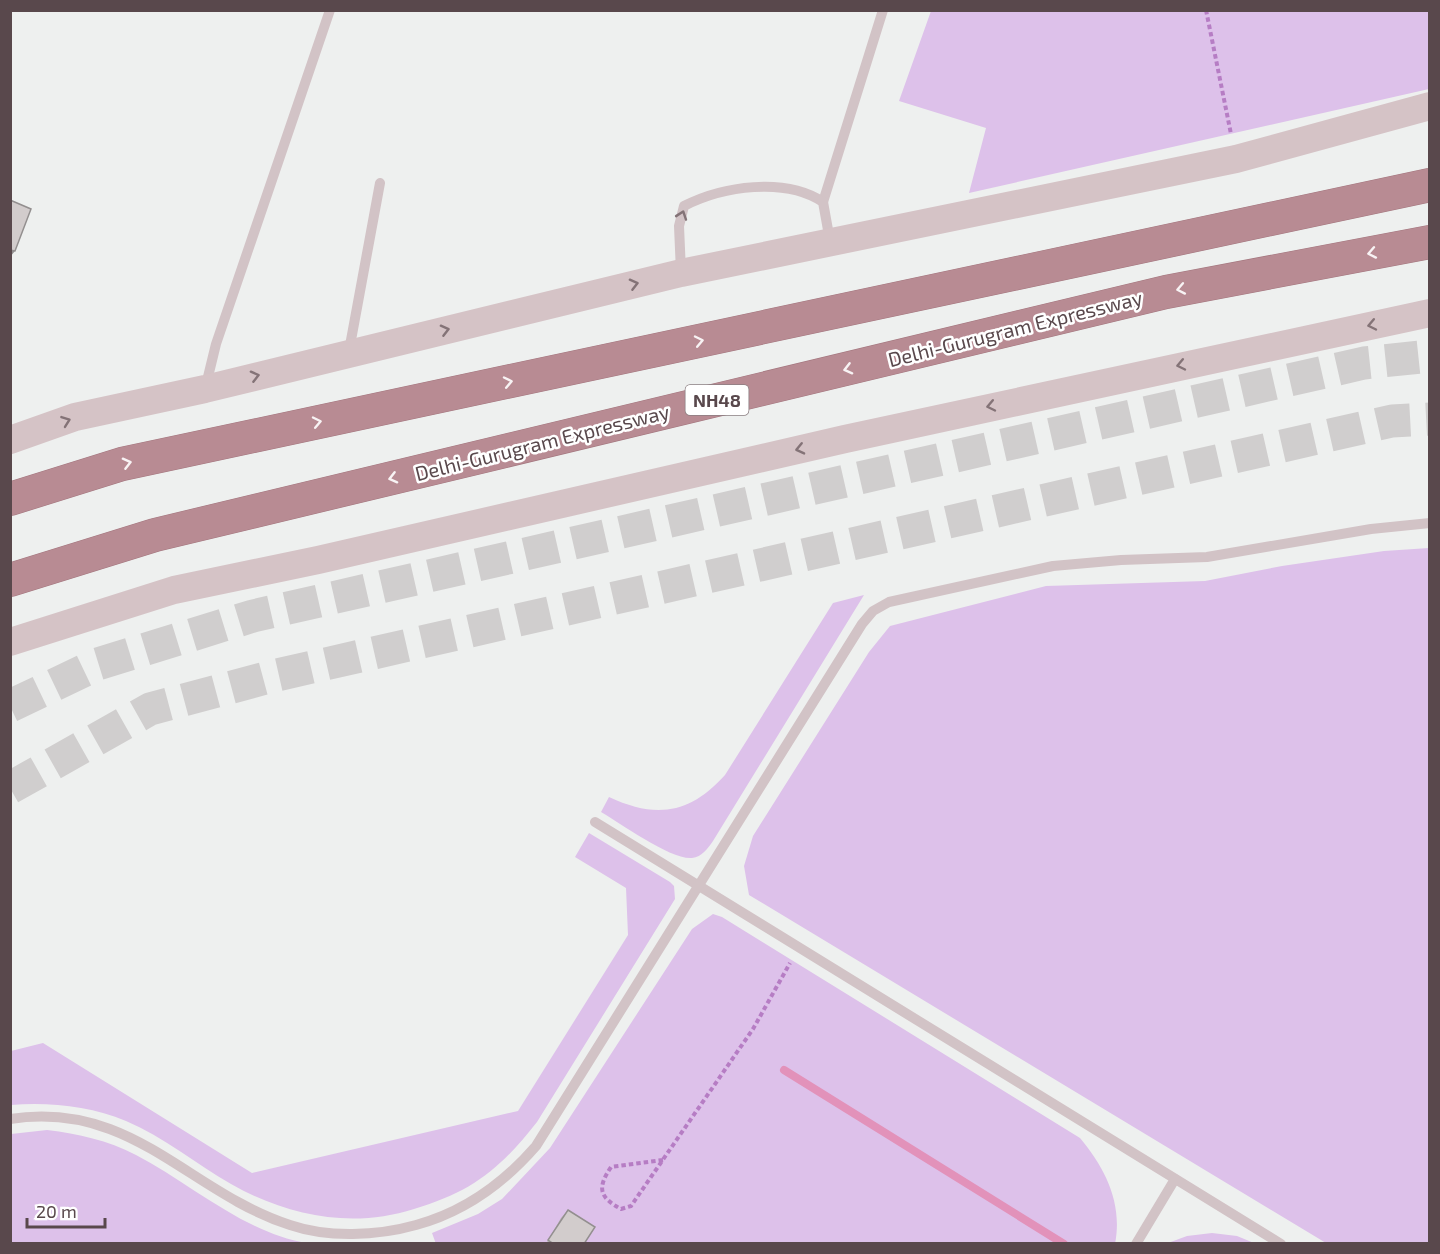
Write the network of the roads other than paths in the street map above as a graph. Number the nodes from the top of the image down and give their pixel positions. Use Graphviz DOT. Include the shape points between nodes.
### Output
graph roads {
  1 [pos="330,10"];
  2 [pos="883,10"];
  3 [pos="1430,106"];
  4 [pos="380,183"];
  5 [pos="1430,185"];
  6 [pos="823,202"];
  7 [pos="830,242"];
  8 [pos="1430,242"];
  9 [pos="681,273"];
  10 [pos="1430,313"];
  11 [pos="349,354"];
  12 [pos="205,389"];
  13 [pos="10,441"];
  14 [pos="10,499"];
  15 [pos="1430,523"];
  16 [pos="10,580"];
  17 [pos="10,642"];
  18 [pos="595,822"];
  19 [pos="700,886"];
  20 [pos="10,1119"];
  21 [pos="1176,1179"];
  22 [pos="1136,1244"];
  23 [pos="1281,1244"];
  1 -- 12 [label="lane" via="216,344"];
  2 -- 6 [label="lane"];
  3 -- 7 [label="main road" via="1236,159"];
  4 -- 11 [label="lane"];
  14 -- 5 [label="highway, one-way" via="122,464"];
  6 -- 7 [label="lane"];
  9 -- 6 [label="lane, one-way" via="679,226 684,206 727,190 779,188 808,192"];
  7 -- 9 [label="main road"];
  8 -- 16 [label="highway, Delhi-Gurugram Expressway / NH48, one-way" via="1166,292 155,535"];
  11 -- 9 [label="main road, one-way"];
  10 -- 17 [label="main road, one-way" via="961,413 330,558 174,590"];
  12 -- 11 [label="main road, one-way"];
  13 -- 12 [label="main road, one-way" via="75,417"];
  15 -- 19 [label="lane" via="1207,557 1053,566 889,602 873,611 862,624"];
  18 -- 19 [label="lane"];
  19 -- 20 [label="lane" via="536,1146 515,1171 491,1189 429,1221 396,1230 318,1232 289,1225 255,1210 134,1138 65,1118"];
  19 -- 21 [label="lane"];
  21 -- 22 [label="lane"];
  21 -- 23 [label="lane"];
}
